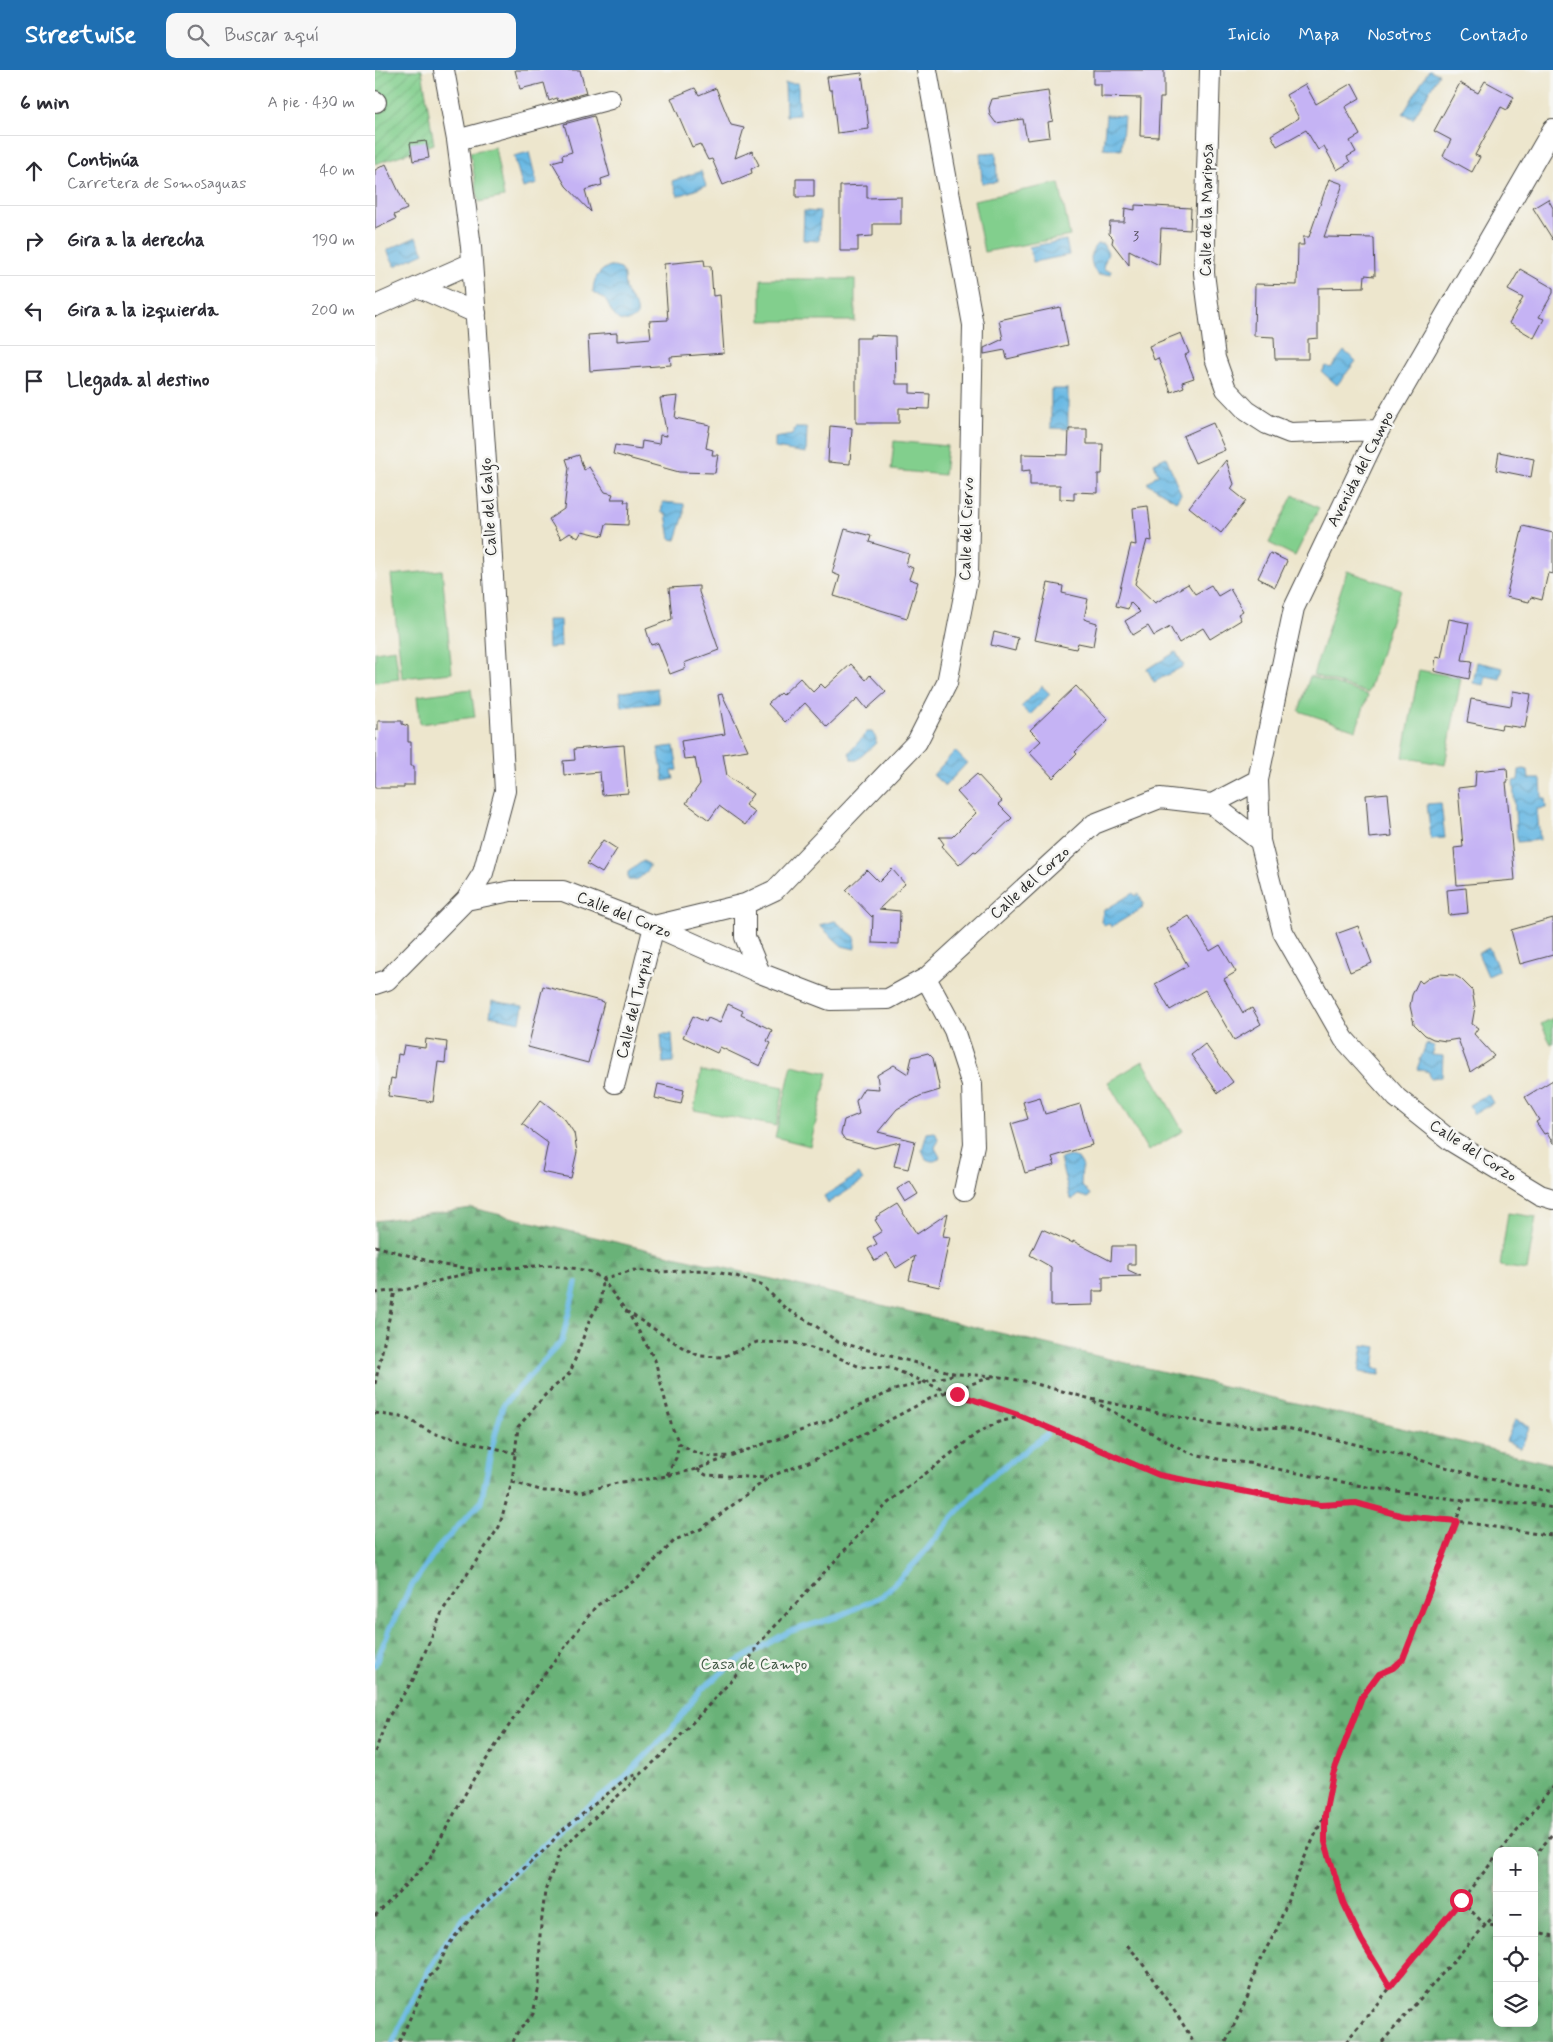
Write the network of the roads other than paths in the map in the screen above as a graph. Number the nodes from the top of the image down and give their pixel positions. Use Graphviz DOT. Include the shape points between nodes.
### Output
graph roads {
  1 [pos="445,70"];
  2 [pos="927,70"];
  3 [pos="1210,70"];
  4 [pos="610,99"];
  5 [pos="1553,129"];
  6 [pos="457,140"];
  7 [pos="472,263"];
  8 [pos="419,287"];
  9 [pos="375,306"];
  10 [pos="476,313"];
  11 [pos="1379,430"];
  12 [pos="1258,780"];
  13 [pos="1212,804"];
  14 [pos="1260,841"];
  15 [pos="483,873"];
  16 [pos="511,890"];
  17 [pos="466,900"];
  18 [pos="745,904"];
  19 [pos="654,926"];
  20 [pos="760,973"];
  21 [pos="926,978"];
  22 [pos="375,984"];
  23 [pos="615,1083"];
  24 [pos="964,1191"];
  25 [pos="1553,1199"];
  1 -- 6 [label="street, Calle del Galgo"];
  2 -- 18 [label="street, Calle del Ciervo" via="973,324 968,575 947,683 917,742 775,890"];
  3 -- 11 [label="street, Calle de la Mariposa" via="1204,272 1215,358 1226,389 1247,411 1290,433"];
  4 -- 6 [label="street"];
  5 -- 11 [label="street, Avenida del Campo"];
  6 -- 7 [label="street, Calle del Galgo"];
  7 -- 8 [label="street"];
  7 -- 10 [label="street, Calle del Galgo"];
  8 -- 9 [label="street"];
  8 -- 10 [label="street"];
  10 -- 15 [label="street, Calle del Galgo" via="505,791"];
  11 -- 12 [label="street, Avenida del Campo" via="1294,608"];
  12 -- 13 [label="street"];
  12 -- 14 [label="street, Avenida del Campo"];
  13 -- 14 [label="street"];
  13 -- 21 [label="street, Calle del Corzo" via="1160,798 1094,824"];
  14 -- 25 [label="street, Calle del Corzo" via="1283,932 1344,1039 1397,1098 1451,1141 1540,1195"];
  15 -- 16 [label="street"];
  15 -- 17 [label="street, Calle del Galgo"];
  16 -- 17 [label="street, Calle del Corzo"];
  16 -- 19 [label="street, Calle del Corzo" via="563,891"];
  17 -- 22 [label="street" via="387,980"];
  18 -- 19 [label="street, Calle del Ciervo"];
  18 -- 20 [label="street" via="745,937"];
  19 -- 20 [label="street, Calle del Corzo"];
  19 -- 23 [label="street, Calle del Turpial"];
  20 -- 21 [label="street, Calle del Corzo" via="831,1000 887,999"];
  21 -- 24 [label="street" via="954,1030 972,1085 974,1145"];
}
